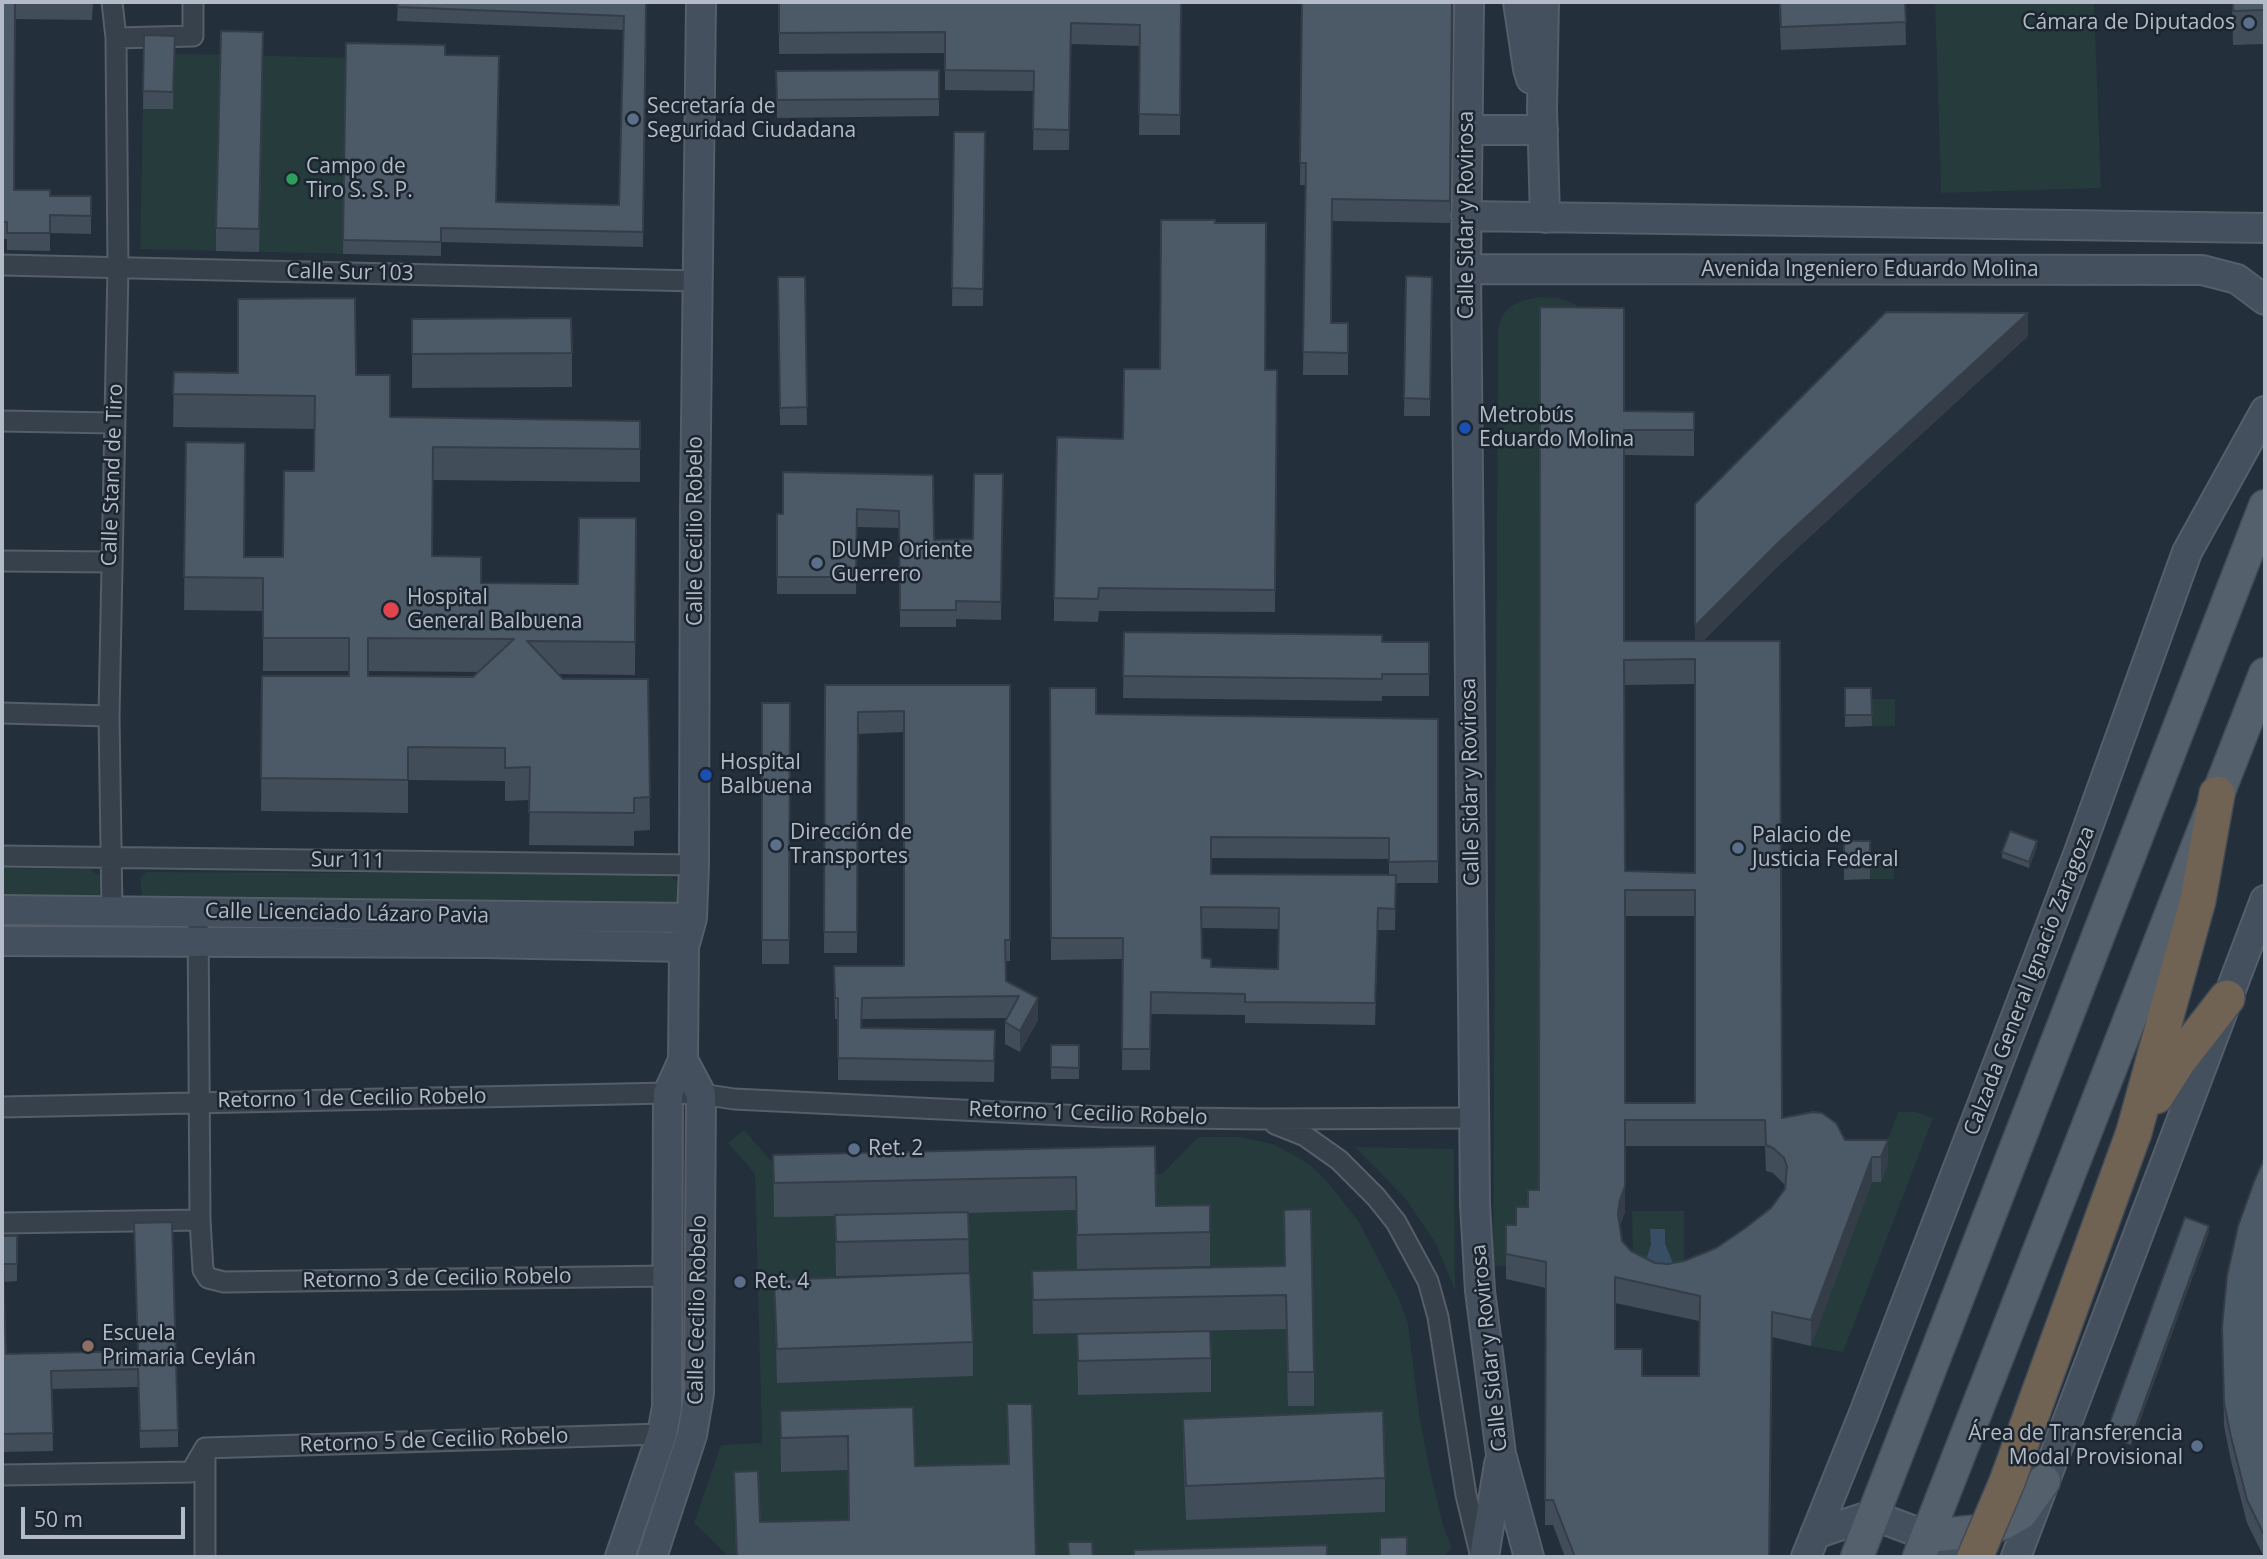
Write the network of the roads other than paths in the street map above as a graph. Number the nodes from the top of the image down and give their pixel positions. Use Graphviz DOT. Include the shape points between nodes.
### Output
graph roads {
  1 [pos="113,2"];
  2 [pos="193,2"];
  3 [pos="701,2"];
  4 [pos="1469,2"];
  5 [pos="1475,2"];
  6 [pos="1518,2"];
  7 [pos="1544,2"];
  8 [pos="116,38"];
  9 [pos="1468,44"];
  10 [pos="1542,119"];
  11 [pos="1467,130"];
  12 [pos="1466,216"];
  13 [pos="1545,218"];
  14 [pos="2265,229"];
  15 [pos="2,265"];
  16 [pos="118,268"];
  17 [pos="1465,269"];
  18 [pos="698,281"];
  19 [pos="2265,300"];
  20 [pos="2265,411"];
  21 [pos="2,421"];
  22 [pos="114,423"];
  23 [pos="2265,506"];
  24 [pos="2,561"];
  25 [pos="111,562"];
  26 [pos="2265,674"];
  27 [pos="2,713"];
  28 [pos="109,716"];
  29 [pos="2217,794"];
  30 [pos="2,856"];
  31 [pos="109,857"];
  32 [pos="694,865"];
  33 [pos="2265,900"];
  34 [pos="2,910"];
  35 [pos="112,912"];
  36 [pos="198,913"];
  37 [pos="692,918"];
  38 [pos="2,941"];
  39 [pos="197,943"];
  40 [pos="684,947"];
  41 [pos="2227,998"];
  42 [pos="683,1060"];
  43 [pos="668,1093"];
  44 [pos="701,1094"];
  45 [pos="198,1102"];
  46 [pos="2,1107"];
  47 [pos="1475,1118"];
  48 [pos="1261,1119"];
  49 [pos="2134,1132"];
  50 [pos="200,1220"];
  51 [pos="2,1223"];
  52 [pos="667,1276"];
  53 [pos="668,1358"];
  54 [pos="701,1359"];
  55 [pos="662,1434"];
  56 [pos="205,1448"];
  57 [pos="1501,1454"];
  58 [pos="2,1475"];
  59 [pos="2044,1481"];
  60 [pos="1872,1514"];
  61 [pos="1810,1546"];
  62 [pos="1924,1546"];
  63 [pos="205,1557"];
  64 [pos="620,1557"];
  65 [pos="652,1557"];
  66 [pos="1483,1557"];
  67 [pos="1529,1557"];
  68 [pos="1857,1557"];
  69 [pos="1951,1557"];
  70 [pos="1975,1557"];
  71 [pos="2015,1557"];
  1 -- 8 [label="street, Calle Stand de Tiro"];
  2 -- 8 [label="street" via="193,36"];
  3 -- 18 [label="street, Calle Cecilio Robelo"];
  4 -- 9 [label="street, Calle Sidar y Rovirosa"];
  5 -- 9 [label="street"];
  6 -- 10 [label="street" via="1528,69"];
  7 -- 10 [label="street"];
  8 -- 16 [label="street, Calle Stand de Tiro"];
  9 -- 11 [label="street, Calle Sidar y Rovirosa"];
  10 -- 11 [label="street"];
  10 -- 13 [label="street"];
  11 -- 12 [label="street, Calle Sidar y Rovirosa"];
  12 -- 13 [label="street"];
  12 -- 17 [label="street, Calle Sidar y Rovirosa"];
  13 -- 14 [label="street"];
  15 -- 16 [label="street, Calle Sur 103"];
  16 -- 18 [label="street, Calle Sur 103"];
  16 -- 22 [label="street, Calle Stand de Tiro"];
  17 -- 19 [label="street, Avenida Ingeniero Eduardo Molina" via="2202,270 2237,279"];
  17 -- 47 [label="street, Calle Sidar y Rovirosa"];
  18 -- 32 [label="street, Calle Cecilio Robelo"];
  20 -- 61 [label="street, Calzada General Ignacio Zaragoza" via="2188,552 2070,876"];
  21 -- 22 [label="street"];
  22 -- 25 [label="street, Calle Stand de Tiro"];
  23 -- 60 [label="main road"];
  24 -- 25 [label="street"];
  25 -- 28 [label="street, Calle Stand de Tiro"];
  26 -- 29 [label="main road"];
  27 -- 28 [label="street"];
  28 -- 31 [label="street, Calle Stand de Tiro"];
  29 -- 49 [label="highway" via="2198,900"];
  29 -- 62 [label="main road"];
  30 -- 31 [label="street, Sur 111"];
  31 -- 32 [label="street, Sur 111"];
  31 -- 35 [label="street, Calle Stand de Tiro"];
  32 -- 37 [label="street, Calle Cecilio Robelo"];
  33 -- 41 [label="street"];
  34 -- 35 [label="street, Calle Licenciado Lázaro Pavia"];
  35 -- 36 [label="street, Calle Licenciado Lázaro Pavia"];
  36 -- 37 [label="street, Calle Licenciado Lázaro Pavia"];
  36 -- 39 [label="street"];
  37 -- 40 [label="street, Calle Cecilio Robelo"];
  38 -- 39 [label="street, Calle Licenciado Lázaro Pavia"];
  39 -- 40 [label="street, Calle Licenciado Lázaro Pavia"];
  39 -- 45 [label="street"];
  40 -- 42 [label="street, Calle Cecilio Robelo"];
  41 -- 49 [label="highway" via="2178,1060"];
  41 -- 59 [label="street"];
  42 -- 43 [label="street, Calle Cecilio Robelo"];
  42 -- 44 [label="street, Calle Cecilio Robelo"];
  43 -- 44 [label="street, Retorno 1 de Cecilio Robelo"];
  43 -- 45 [label="street, Retorno 1 de Cecilio Robelo"];
  43 -- 52 [label="street, Calle Cecilio Robelo"];
  44 -- 48 [label="street, Retorno 1 Cecilio Robelo" via="1077,1115"];
  44 -- 54 [label="street, Calle Cecilio Robelo"];
  45 -- 46 [label="street, Retorno 1 de Cecilio Robelo"];
  45 -- 50 [label="street"];
  47 -- 48 [label="street, Retorno 1 Cecilio Robelo"];
  47 -- 57 [label="street, Calle Sidar y Rovirosa" via="1480,1291"];
  48 -- 66 [label="street" via="1306,1136 1339,1160 1396,1222 1427,1281 1438,1317 1466,1495"];
  49 -- 70 [label="highway, bridge" via="2007,1482"];
  50 -- 51 [label="street"];
  50 -- 52 [label="street, Retorno 3 de Cecilio Robelo" via="203,1270 208,1278 224,1282"];
  52 -- 53 [label="street, Calle Cecilio Robelo"];
  53 -- 54 [label="street"];
  53 -- 55 [label="street, Calle Cecilio Robelo"];
  54 -- 65 [label="street, Calle Cecilio Robelo" via="692,1435"];
  55 -- 56 [label="street, Retorno 5 de Cecilio Robelo"];
  55 -- 64 [label="street, Calle Cecilio Robelo"];
  56 -- 58 [label="street" via="191,1472"];
  56 -- 63 [label="street"];
  57 -- 66 [label="street"];
  57 -- 67 [label="street, Calle Sidar y Rovirosa"];
  59 -- 62 [label="main road" via="2021,1513 2004,1523"];
  59 -- 71 [label="street"];
  60 -- 61 [label="street"];
  60 -- 62 [label="street"];
  60 -- 68 [label="main road"];
  62 -- 69 [label="street"];
}
